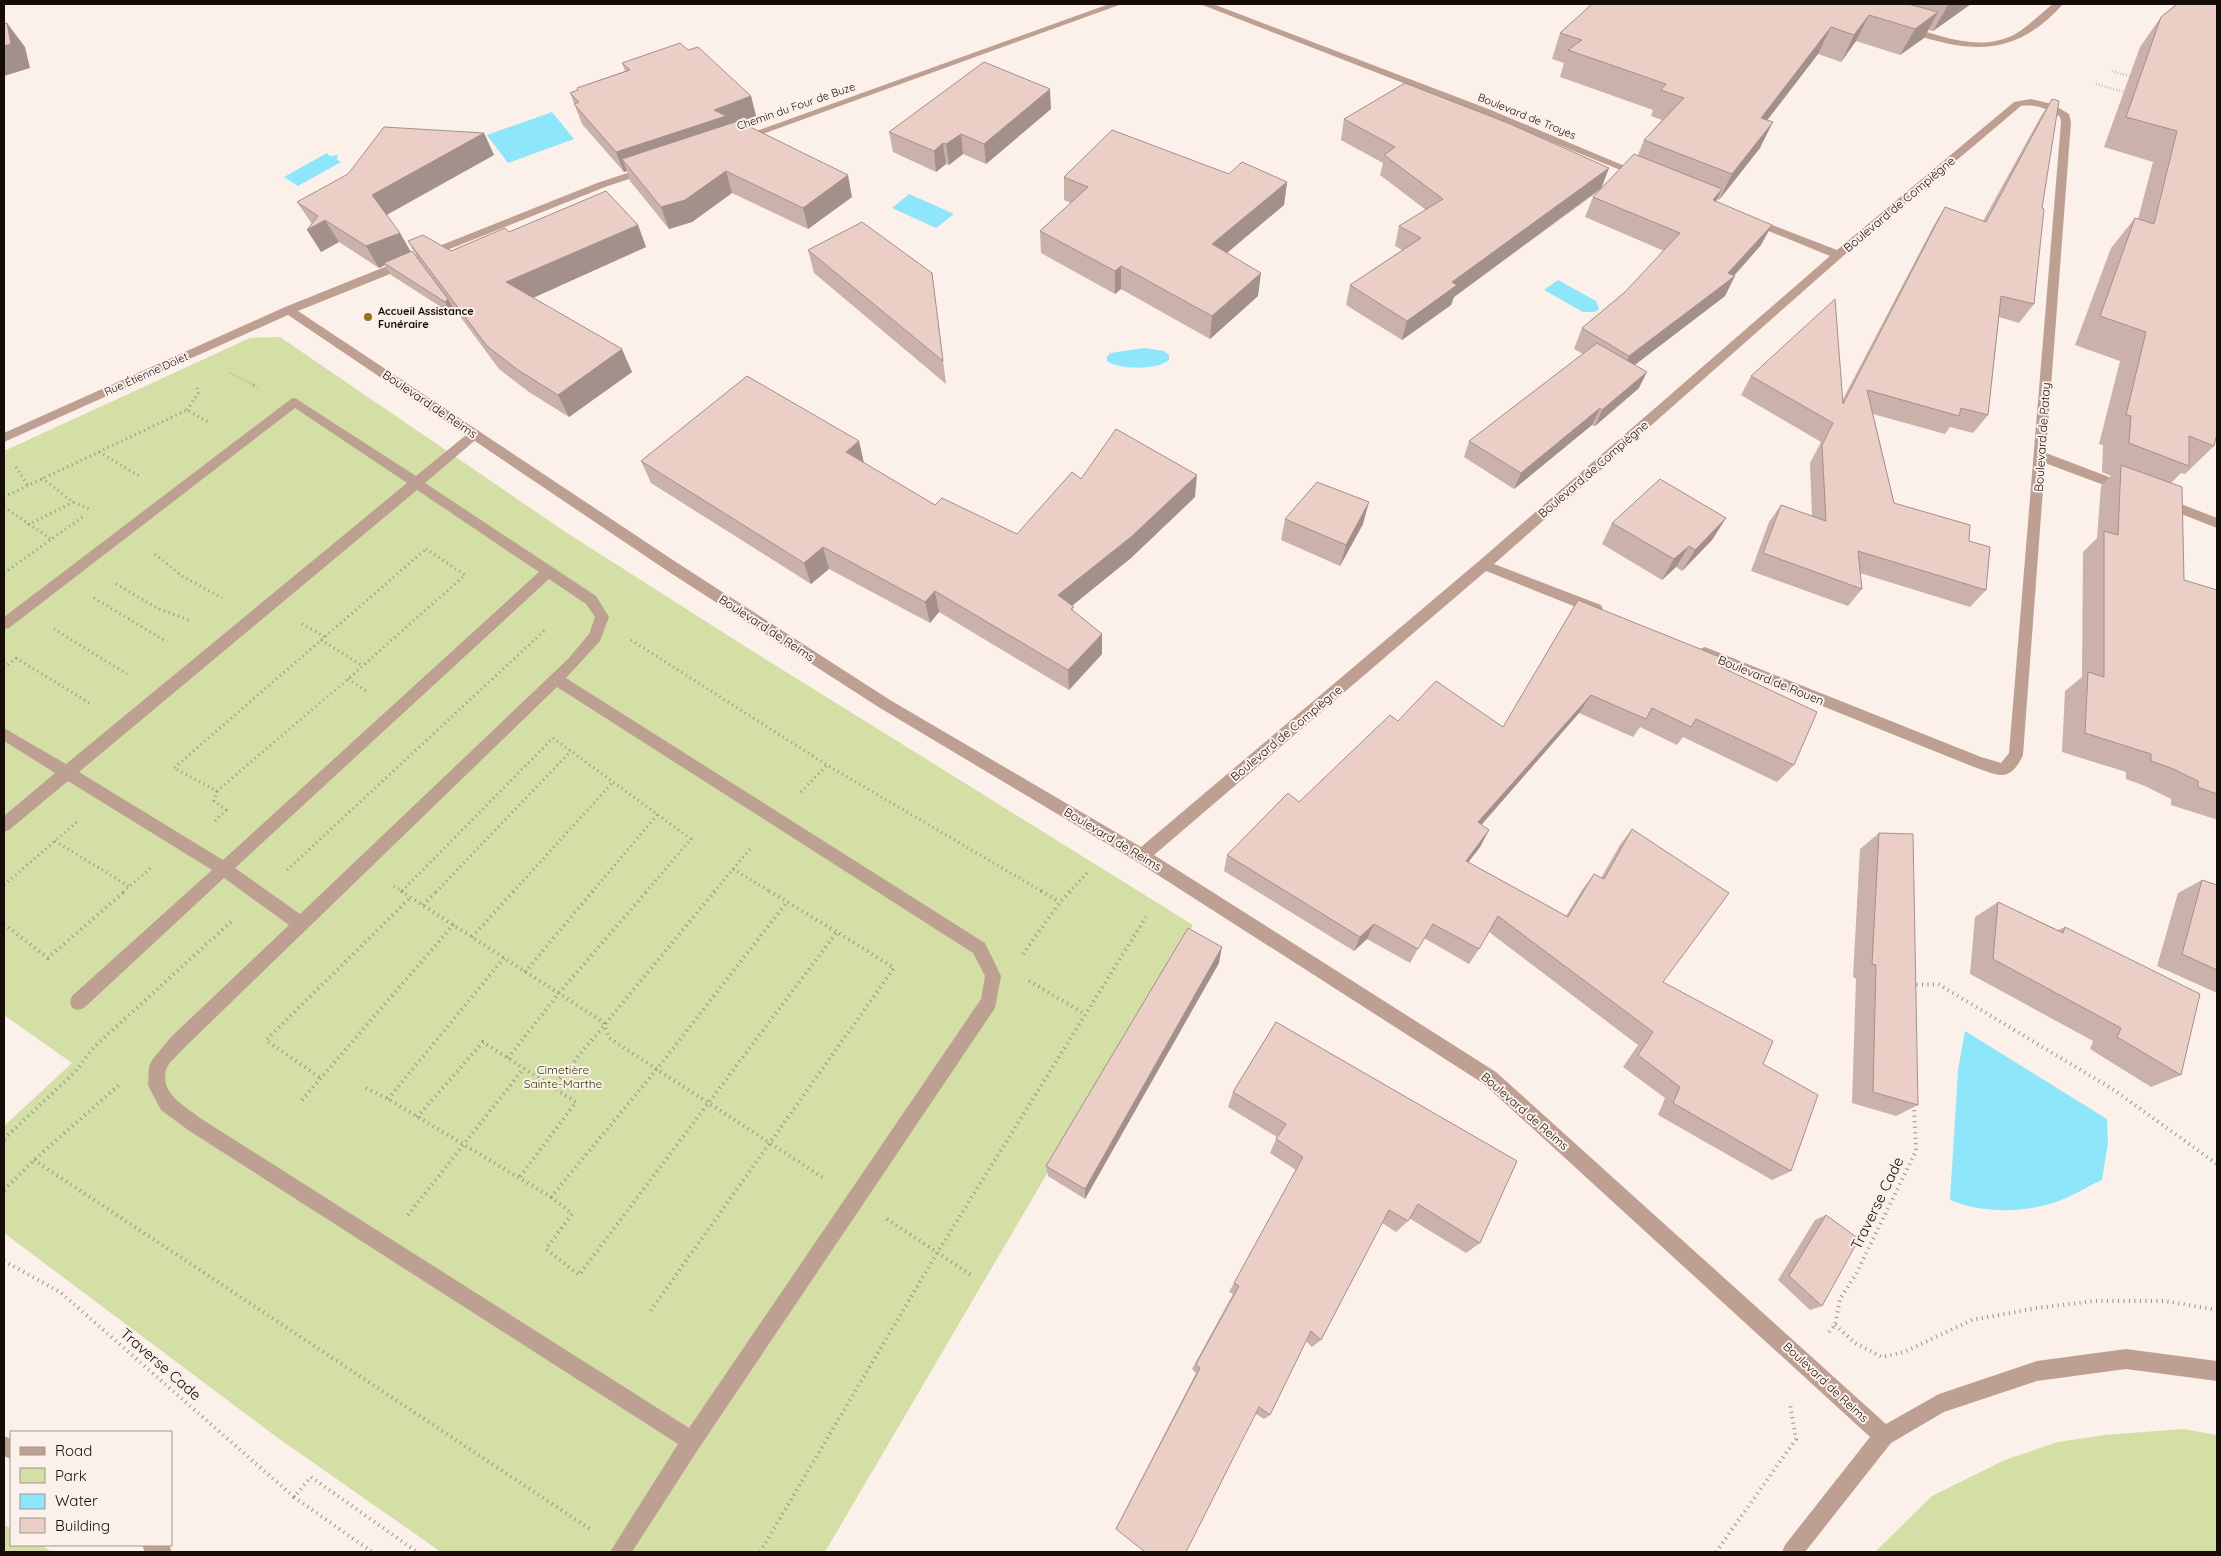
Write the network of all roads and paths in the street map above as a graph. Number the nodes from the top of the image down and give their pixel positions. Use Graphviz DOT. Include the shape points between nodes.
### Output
graph roads {
  1 [pos="1117,4"];
  2 [pos="1206,4"];
  3 [pos="2058,4"];
  4 [pos="1892,25"];
  5 [pos="2112,71"];
  6 [pos="2138,79"];
  7 [pos="2096,84"];
  8 [pos="2133,95"];
  9 [pos="2051,106"];
  10 [pos="729,142"];
  11 [pos="656,167"];
  12 [pos="1653,180"];
  13 [pos="1746,218"];
  14 [pos="1838,256"];
  15 [pos="289,310"];
  16 [pos="224,370"];
  17 [pos="295,402"];
  18 [pos="215,426"];
  19 [pos="475,434"];
  20 [pos="4,438"];
  21 [pos="98,452"];
  22 [pos="2040,456"];
  23 [pos="14,464"];
  24 [pos="141,477"];
  25 [pos="42,478"];
  26 [pos="415,483"];
  27 [pos="28,486"];
  28 [pos="2134,491"];
  29 [pos="4,497"];
  30 [pos="2152,498"];
  31 [pos="73,502"];
  32 [pos="4,508"];
  33 [pos="92,510"];
  34 [pos="2217,523"];
  35 [pos="27,525"];
  36 [pos="122,534"];
  37 [pos="51,539"];
  38 [pos="24,557"];
  39 [pos="1484,565"];
  40 [pos="548,572"];
  41 [pos="4,573"];
  42 [pos="113,582"];
  43 [pos="94,598"];
  44 [pos="1612,616"];
  45 [pos="254,617"];
  46 [pos="191,621"];
  47 [pos="601,621"];
  48 [pos="4,624"];
  49 [pos="54,629"];
  50 [pos="544,630"];
  51 [pos="321,640"];
  52 [pos="167,642"];
  53 [pos="1695,649"];
  54 [pos="16,658"];
  55 [pos="362,666"];
  56 [pos="127,674"];
  57 [pos="348,679"];
  58 [pos="556,679"];
  59 [pos="90,704"];
  60 [pos="396,711"];
  61 [pos="4,734"];
  62 [pos="571,751"];
  63 [pos="2004,770"];
  64 [pos="67,772"];
  65 [pos="614,782"];
  66 [pos="106,796"];
  67 [pos="658,814"];
  68 [pos="4,825"];
  69 [pos="55,841"];
  70 [pos="181,842"];
  71 [pos="1142,856"];
  72 [pos="362,865"];
  73 [pos="224,868"];
  74 [pos="1087,873"];
  75 [pos="4,884"];
  76 [pos="130,887"];
  77 [pos="402,891"];
  78 [pos="260,895"];
  79 [pos="411,897"];
  80 [pos="787,902"];
  81 [pos="1060,902"];
  82 [pos="423,905"];
  83 [pos="1146,917"];
  84 [pos="4,924"];
  85 [pos="301,924"];
  86 [pos="454,924"];
  87 [pos="837,932"];
  88 [pos="472,937"];
  89 [pos="504,958"];
  90 [pos="1011,971"];
  91 [pos="525,972"];
  92 [pos="559,993"];
  93 [pos="1910,995"];
  94 [pos="78,1002"];
  95 [pos="989,1002"];
  96 [pos="1085,1014"];
  97 [pos="605,1026"];
  98 [pos="508,1058"];
  99 [pos="158,1066"];
  100 [pos="524,1068"];
  101 [pos="657,1068"];
  102 [pos="319,1077"];
  103 [pos="553,1087"];
  104 [pos="366,1088"];
  105 [pos="388,1099"];
  106 [pos="302,1100"];
  107 [pos="1914,1103"];
  108 [pos="709,1104"];
  109 [pos="417,1117"];
  110 [pos="4,1139"];
  111 [pos="770,1143"];
  112 [pos="464,1146"];
  113 [pos="34,1160"];
  114 [pos="2217,1164"];
  115 [pos="518,1178"];
  116 [pos="4,1190"];
  117 [pos="551,1197"];
  118 [pos="856,1199"];
  119 [pos="384,1245"];
  120 [pos="937,1252"];
  121 [pos="4,1261"];
  122 [pos="971,1275"];
  123 [pos="2217,1310"];
  124 [pos="650,1313"];
  125 [pos="2217,1370"];
  126 [pos="1789,1395"];
  127 [pos="1884,1436"];
  128 [pos="692,1441"];
  129 [pos="294,1497"];
  130 [pos="621,1551"];
  131 [pos="372,1552"];
  132 [pos="417,1552"];
  133 [pos="760,1552"];
  134 [pos="1716,1552"];
  135 [pos="1792,1552"];
  1 -- 10 [label="street, Chemin du Four de Buze"];
  2 -- 12 [label="street, Boulevard de Troyes"];
  3 -- 4 [label="street" via="2012,40 1992,45 1956,44"];
  5 -- 6 [label="path"];
  7 -- 8 [label="path"];
  9 -- 14 [label="street, Boulevard de Compiègne" via="2018,104"];
  9 -- 22 [label="street, Boulevard de Patay" via="2065,116 2066,122"];
  11 -- 15 [label="street" via="600,185"];
  13 -- 14 [label="street"];
  14 -- 39 [label="street, Boulevard de Compiègne"];
  15 -- 19 [label="street, Boulevard de Reims"];
  15 -- 20 [label="street, Rue Étienne Dolet"];
  16 -- 17 [label="path"];
  17 -- 26 [label="street"];
  17 -- 36 [label="street"];
  18 -- 21 [label="path" via="187,410"];
  19 -- 26 [label="street"];
  19 -- 71 [label="street, Boulevard de Reims" via="674,568 877,698"];
  21 -- 24 [label="path"];
  21 -- 25 [label="path"];
  22 -- 28 [label="street"];
  22 -- 63 [label="street, Boulevard de Patay" via="2016,754"];
  23 -- 27 [label="path"];
  25 -- 27 [label="path"];
  25 -- 31 [label="path"];
  26 -- 40 [label="street"];
  26 -- 45 [label="street"];
  27 -- 29 [label="path"];
  30 -- 34 [label="street"];
  31 -- 33 [label="path"];
  31 -- 35 [label="path"];
  32 -- 35 [label="path"];
  35 -- 37 [label="path"];
  36 -- 45 [label="path" via="158,556 182,576"];
  36 -- 48 [label="street"];
  38 -- 41 [label="path"];
  39 -- 44 [label="street"];
  39 -- 71 [label="street, Boulevard de Compiègne"];
  40 -- 47 [label="street" via="591,600 602,617"];
  40 -- 60 [label="street"];
  42 -- 46 [label="path" via="157,608"];
  43 -- 52 [label="path"];
  45 -- 64 [label="street"];
  47 -- 58 [label="street" via="596,637"];
  47 -- 81 [label="path" via="827,765"];
  49 -- 56 [label="path"];
  50 -- 78 [label="path"];
  51 -- 55 [label="path"];
  51 -- 55 [label="path" via="426,549 465,575"];
  51 -- 57 [label="path" via="174,768 217,791"];
  53 -- 63 [label="street, Boulevard de Rouen" via="1979,763"];
  54 -- 59 [label="path"];
  55 -- 57 [label="path"];
  57 -- 60 [label="path"];
  58 -- 72 [label="street"];
  58 -- 95 [label="street" via="978,948 993,976"];
  60 -- 73 [label="street"];
  61 -- 64 [label="street"];
  62 -- 65 [label="path"];
  62 -- 77 [label="path" via="553,738"];
  62 -- 82 [label="path"];
  64 -- 66 [label="street"];
  64 -- 68 [label="street"];
  65 -- 67 [label="path"];
  65 -- 88 [label="path"];
  66 -- 69 [label="path"];
  66 -- 70 [label="street"];
  67 -- 91 [label="path"];
  67 -- 92 [label="path" via="691,839"];
  69 -- 75 [label="path"];
  69 -- 76 [label="path"];
  70 -- 73 [label="street"];
  70 -- 76 [label="path"];
  71 -- 127 [label="street, Boulevard de Reims" via="1490,1078"];
  72 -- 77 [label="path"];
  72 -- 85 [label="street"];
  73 -- 78 [label="street"];
  73 -- 94 [label="street"];
  74 -- 81 [label="path"];
  76 -- 84 [label="path" via="48,958"];
  77 -- 79 [label="path"];
  78 -- 85 [label="street"];
  78 -- 110 [label="path" via="94,1047 75,1072"];
  79 -- 82 [label="path"];
  79 -- 102 [label="path" via="266,1040"];
  80 -- 87 [label="path"];
  80 -- 97 [label="path" via="733,869"];
  80 -- 101 [label="path"];
  81 -- 90 [label="path"];
  82 -- 86 [label="path"];
  83 -- 96 [label="path"];
  85 -- 99 [label="street" via="177,1043"];
  86 -- 88 [label="path"];
  86 -- 102 [label="path"];
  87 -- 108 [label="path"];
  87 -- 111 [label="path" via="894,968"];
  88 -- 89 [label="path"];
  89 -- 91 [label="path"];
  89 -- 105 [label="path"];
  90 -- 95 [label="path"];
  90 -- 96 [label="path"];
  91 -- 92 [label="path"];
  92 -- 97 [label="path"];
  92 -- 98 [label="path"];
  93 -- 114 [label="path" via="1909,986 1938,984 2114,1090"];
  95 -- 118 [label="street"];
  96 -- 120 [label="path"];
  97 -- 101 [label="path" via="610,1038"];
  97 -- 103 [label="path"];
  98 -- 100 [label="path"];
  98 -- 109 [label="path" via="483,1042"];
  99 -- 113 [label="path" via="126,1079"];
  99 -- 119 [label="street" via="157,1085 167,1104"];
  100 -- 103 [label="path"];
  100 -- 112 [label="path"];
  101 -- 108 [label="path"];
  101 -- 117 [label="path"];
  102 -- 106 [label="path"];
  103 -- 115 [label="path" via="576,1102"];
  104 -- 105 [label="path"];
  105 -- 109 [label="path"];
  107 -- 123 [label="path, Traverse Cade" via="1916,1152 1856,1274 1840,1299 1835,1325 1855,1343 1882,1357 1904,1352 1972,1320 2094,1301 2165,1301"];
  108 -- 111 [label="path"];
  108 -- 117 [label="path" via="579,1275 546,1249 572,1214"];
  109 -- 112 [label="path"];
  111 -- 118 [label="path"];
  111 -- 124 [label="path"];
  112 -- 115 [label="path"];
  112 -- 119 [label="path"];
  113 -- 116 [label="path"];
  113 -- 130 [label="path"];
  115 -- 117 [label="path"];
  118 -- 120 [label="path"];
  118 -- 128 [label="street"];
  119 -- 128 [label="street"];
  120 -- 122 [label="path"];
  120 -- 133 [label="path"];
  121 -- 129 [label="path, Traverse Cade" via="60,1292"];
  125 -- 127 [label="street" via="2126,1359 2037,1371 1939,1404"];
  126 -- 134 [label="path" via="1796,1439"];
  127 -- 135 [label="street"];
  128 -- 130 [label="street"];
  129 -- 131 [label="path, Traverse Cade"];
  129 -- 132 [label="path" via="311,1477"];
}
